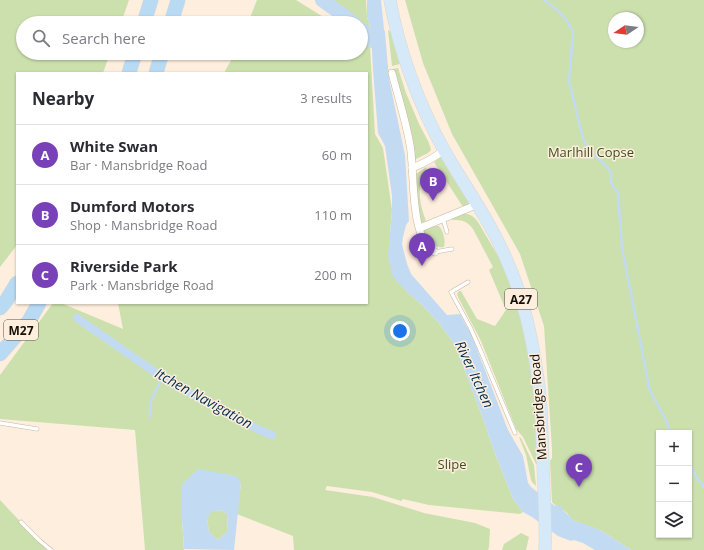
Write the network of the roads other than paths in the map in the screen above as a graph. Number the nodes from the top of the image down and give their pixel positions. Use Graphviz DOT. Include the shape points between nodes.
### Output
graph roads {
  1 [pos="152,0"];
  2 [pos="178,0"];
  3 [pos="390,0"];
  4 [pos="146,16"];
  5 [pos="173,16"];
  6 [pos="133,60"];
  7 [pos="160,60"];
  8 [pos="129,72"];
  9 [pos="156,72"];
  10 [pos="392,74"];
  11 [pos="444,150"];
  12 [pos="412,168"];
  13 [pos="476,205"];
  14 [pos="443,219"];
  15 [pos="420,228"];
  16 [pos="447,232"];
  17 [pos="452,249"];
  18 [pos="436,252"];
  19 [pos="468,282"];
  20 [pos="16,285"];
  21 [pos="38,304"];
  22 [pos="0,308"];
  23 [pos="0,354"];
  24 [pos="0,423"];
  25 [pos="37,429"];
  26 [pos="515,433"];
  27 [pos="21,522"];
  28 [pos="545,545"];
  29 [pos="51,550"];
  1 -- 4 [label="highway"];
  2 -- 5 [label="highway"];
  3 -- 11 [label="main road, Mansbridge Road / A27" via="413,81"];
  6 -- 8 [label="highway"];
  7 -- 9 [label="highway"];
  10 -- 12 [label="street" via="411,147"];
  11 -- 12 [label="street" via="426,163"];
  11 -- 13 [label="main road, Mansbridge Road / A27"];
  12 -- 15 [label="street" via="415,212"];
  13 -- 14 [label="street"];
  13 -- 28 [label="main road, Mansbridge Road / A27" via="495,236 517,283 533,345 540,397"];
  14 -- 15 [label="street"];
  14 -- 16 [label="lane"];
  15 -- 18 [label="street" via="428,247"];
  17 -- 18 [label="lane"];
  19 -- 26 [label="lane" via="451,292 480,347"];
  20 -- 22 [label="highway, M27"];
  21 -- 23 [label="highway, M27" via="29,321"];
  24 -- 25 [label="lane"];
  27 -- 29 [label="lane"];
}
